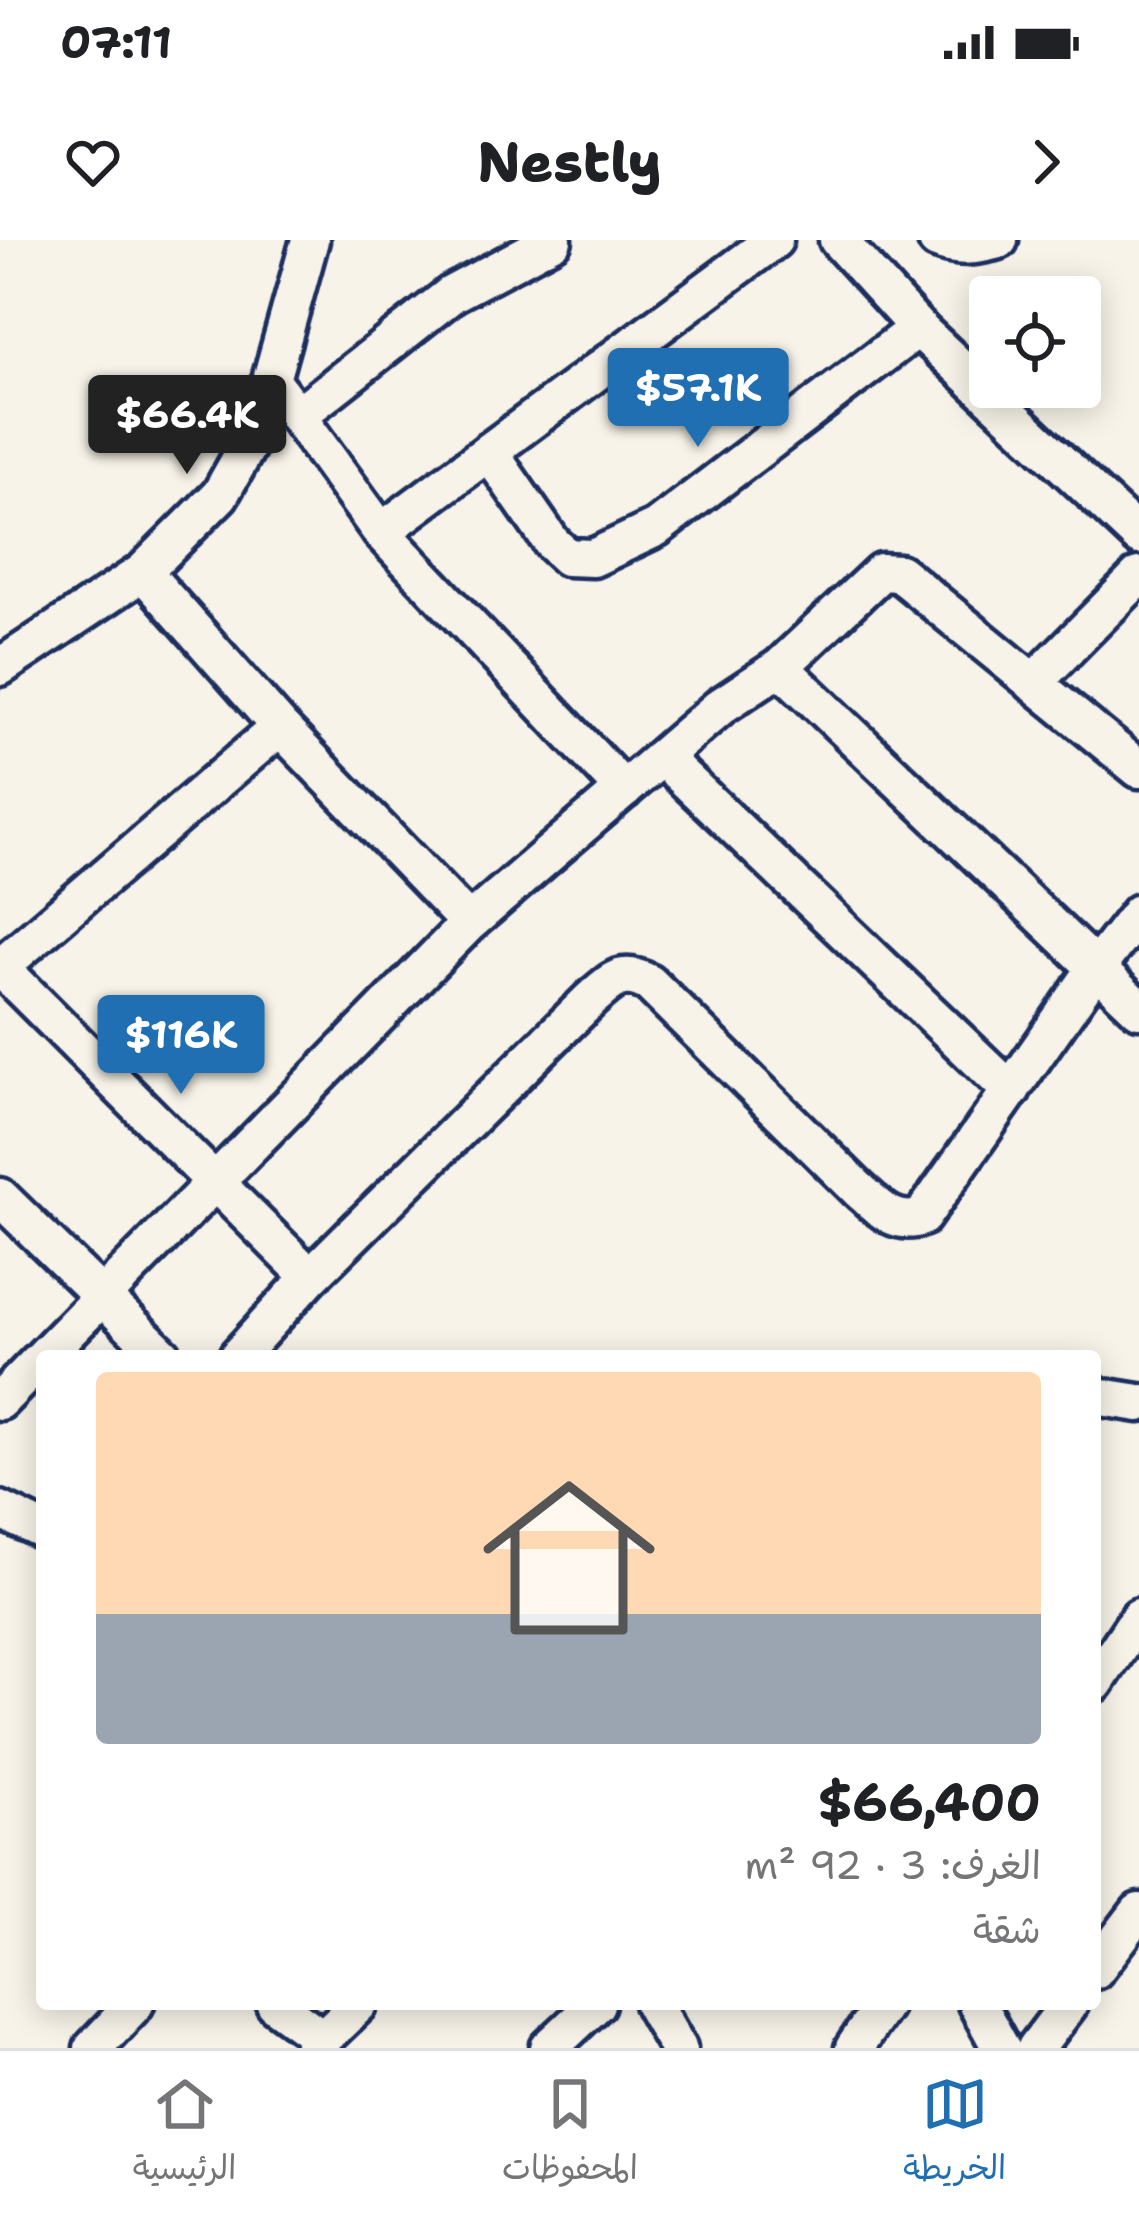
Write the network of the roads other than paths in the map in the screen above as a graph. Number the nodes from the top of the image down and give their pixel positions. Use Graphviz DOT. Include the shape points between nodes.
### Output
graph roads {
  1 [pos="310,240"];
  2 [pos="554,240"];
  3 [pos="774,240"];
  4 [pos="838,240"];
  5 [pos="937,240"];
  6 [pos="999,240"];
  7 [pos="918,328"];
  8 [pos="271,380"];
  9 [pos="297,416"];
  10 [pos="489,452"];
  11 [pos="381,532"];
  12 [pos="1139,536"];
  13 [pos="143,572"];
  14 [pos="1139,576"];
  15 [pos="0,667"];
  16 [pos="780,667"];
  17 [pos="1033,683"];
  18 [pos="280,727"];
  19 [pos="663,758"];
  20 [pos="1139,769"];
  21 [pos="624,790"];
  22 [pos="1139,913"];
  23 [pos="469,922"];
  24 [pos="0,967"];
  25 [pos="1096,968"];
  26 [pos="1139,1009"];
  27 [pos="1011,1091"];
  28 [pos="215,1181"];
  29 [pos="0,1197"];
  30 [pos="310,1277"];
  31 [pos="102,1298"];
  32 [pos="50,1350"];
  33 [pos="157,1350"];
  34 [pos="243,1350"];
  35 [pos="36,1364"];
  36 [pos="1101,1397"];
  37 [pos="0,1401"];
  38 [pos="1139,1402"];
  39 [pos="0,1510"];
  40 [pos="36,1527"];
  41 [pos="1139,1617"];
  42 [pos="1101,1675"];
  43 [pos="1139,1912"];
  44 [pos="1101,1962"];
  45 [pos="129,2010"];
  46 [pos="281,2010"];
  47 [pos="353,2010"];
  48 [pos="590,2010"];
  49 [pos="656,2010"];
  50 [pos="880,2010"];
  51 [pos="980,2010"];
  52 [pos="1064,2010"];
  53 [pos="318,2044"];
  54 [pos="93,2048"];
  55 [pos="549,2048"];
  56 [pos="678,2048"];
  57 [pos="854,2048"];
  58 [pos="1000,2048"];
  59 [pos="1036,2048"];
  1 -- 8 [label="street"];
  2 -- 9 [label="street" via="452,294"];
  3 -- 10 [label="street"];
  4 -- 7 [label="street"];
  5 -- 6 [label="street" via="960,247"];
  7 -- 10 [label="street" via="656,528 593,558 567,557 552,543"];
  7 -- 12 [label="street"];
  8 -- 9 [label="street"];
  8 -- 13 [label="street" via="220,495"];
  9 -- 11 [label="street"];
  10 -- 11 [label="street"];
  11 -- 21 [label="street"];
  13 -- 15 [label="street"];
  13 -- 18 [label="street"];
  14 -- 17 [label="street"];
  16 -- 17 [label="street" via="891,570"];
  16 -- 19 [label="street"];
  16 -- 25 [label="street"];
  17 -- 20 [label="street"];
  18 -- 23 [label="street"];
  18 -- 24 [label="street"];
  19 -- 21 [label="street"];
  19 -- 27 [label="street"];
  21 -- 23 [label="street"];
  22 -- 25 [label="street"];
  23 -- 28 [label="street"];
  24 -- 28 [label="street"];
  25 -- 26 [label="street"];
  25 -- 27 [label="street"];
  27 -- 30 [label="street" via="922,1216 896,1219 650,983 625,975 591,999"];
  28 -- 30 [label="street"];
  28 -- 31 [label="street"];
  29 -- 31 [label="street"];
  30 -- 34 [label="street"];
  31 -- 32 [label="street"];
  31 -- 33 [label="street"];
  35 -- 37 [label="street"];
  36 -- 38 [label="street"];
  39 -- 40 [label="street"];
  41 -- 42 [label="street"];
  43 -- 44 [label="street"];
  45 -- 54 [label="street"];
  46 -- 53 [label="street"];
  47 -- 53 [label="street"];
  48 -- 55 [label="street"];
  49 -- 56 [label="street"];
  50 -- 57 [label="street"];
  51 -- 58 [label="street"];
  52 -- 59 [label="street"];
}
